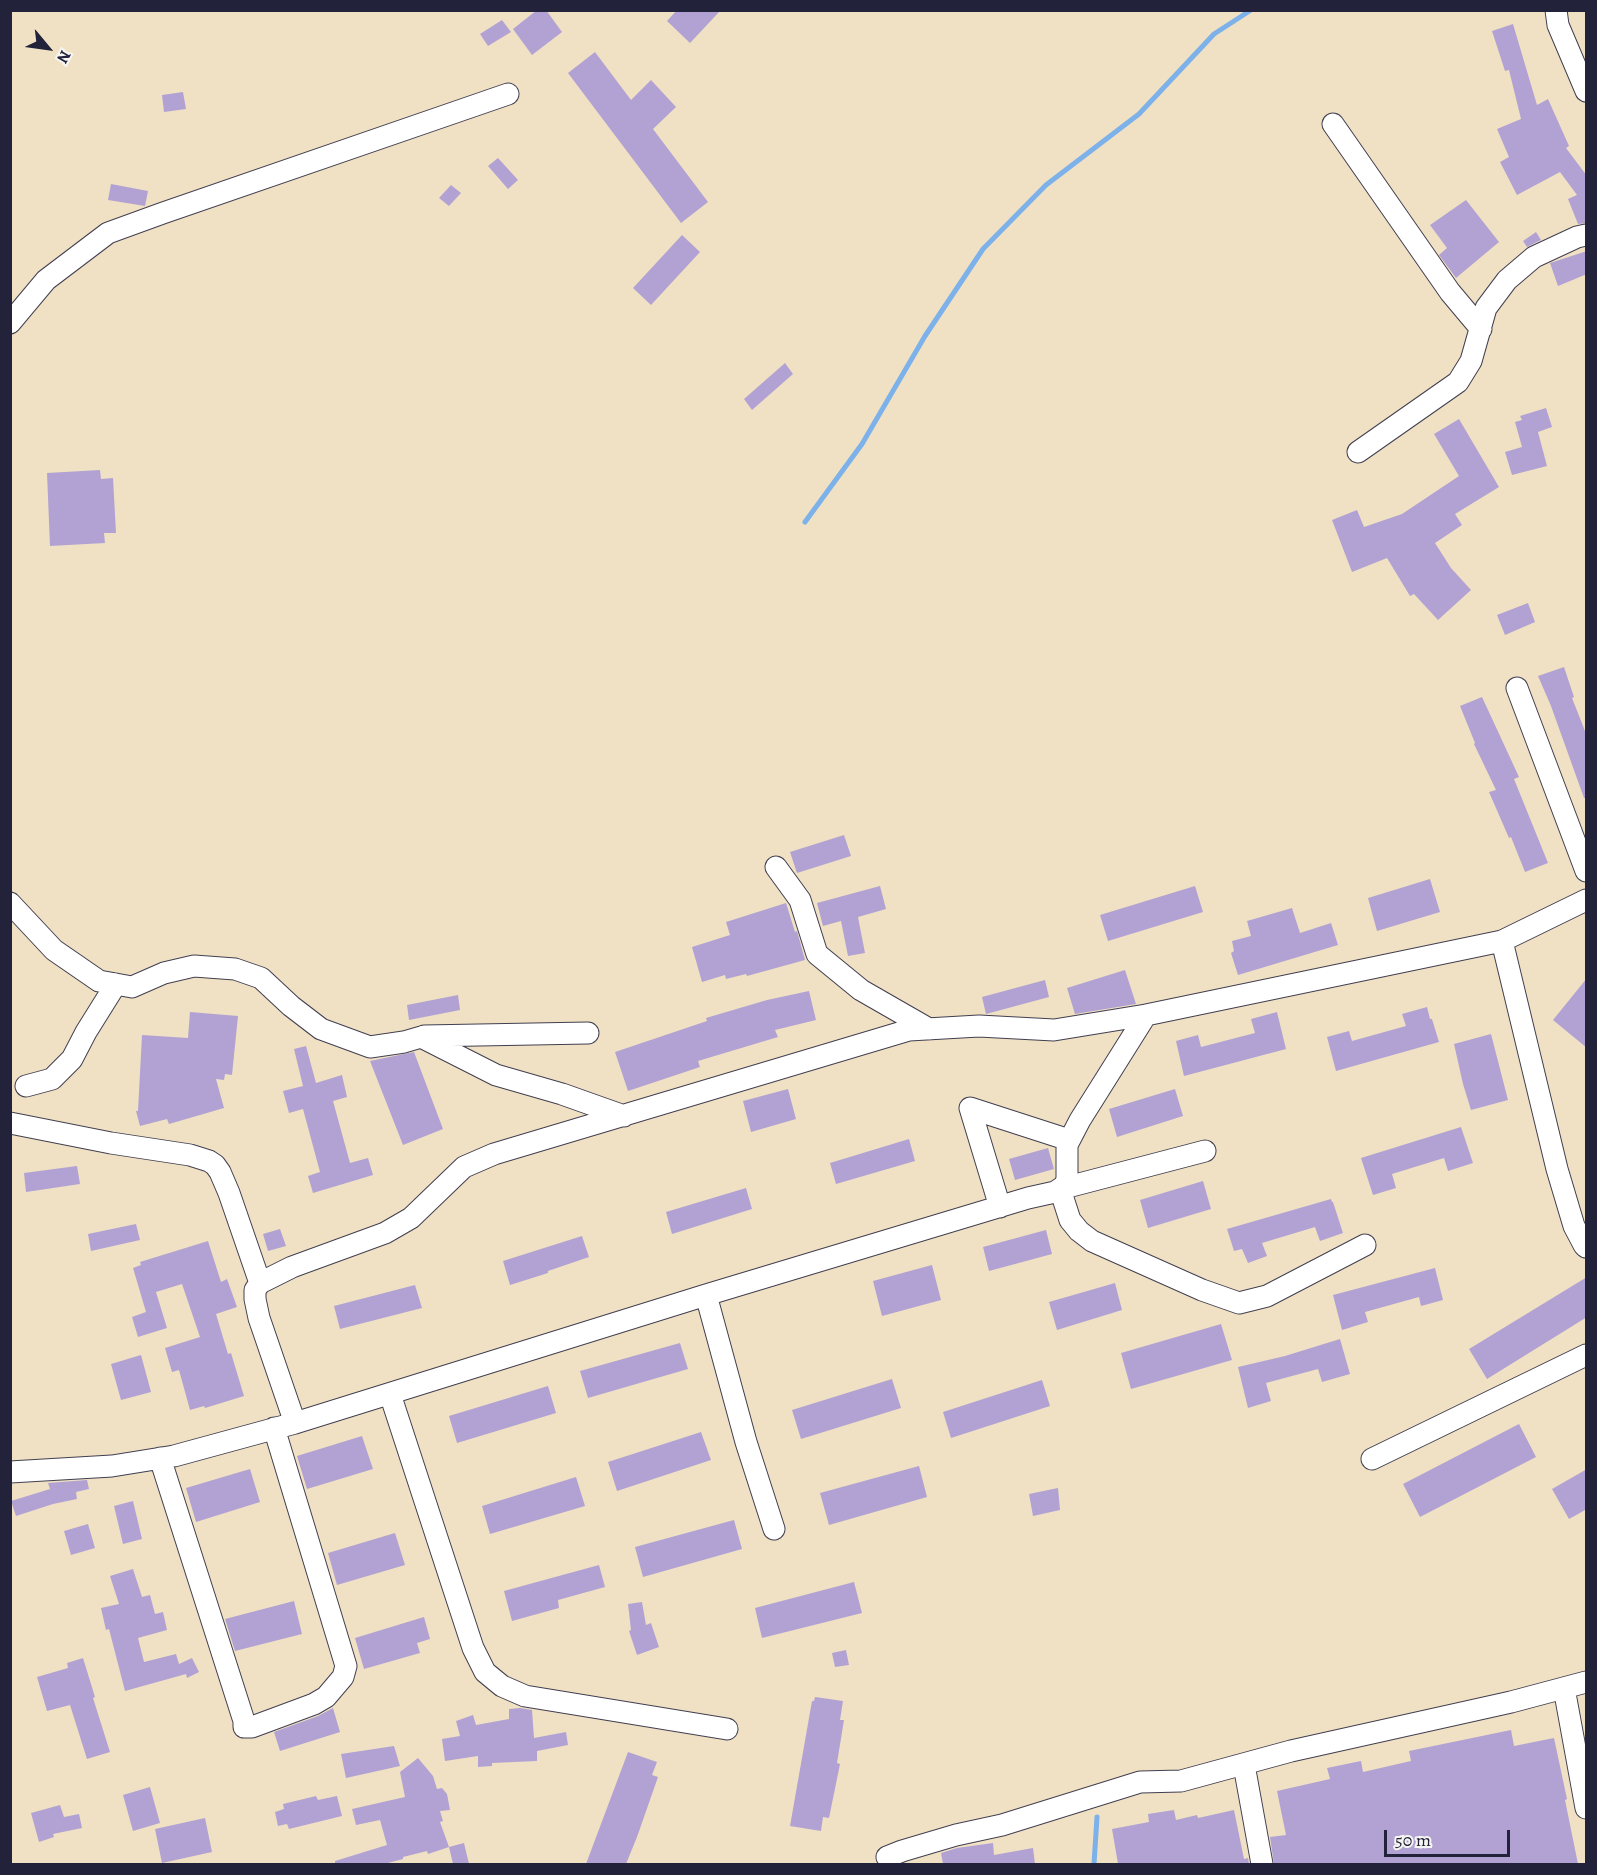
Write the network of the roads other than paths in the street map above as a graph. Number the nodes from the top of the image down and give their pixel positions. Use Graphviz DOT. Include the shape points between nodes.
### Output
graph roads {
  1 [pos="1556,10"];
  2 [pos="1587,91"];
  3 [pos="508,94"];
  4 [pos="1333,124"];
  5 [pos="1587,236"];
  6 [pos="10,323"];
  7 [pos="1481,329"];
  8 [pos="1358,452"];
  9 [pos="1517,688"];
  10 [pos="776,867"];
  11 [pos="1587,871"];
  12 [pos="1587,900"];
  13 [pos="10,903"];
  14 [pos="1502,941"];
  15 [pos="116,984"];
  16 [pos="1146,1015"];
  17 [pos="929,1029"];
  18 [pos="588,1033"];
  19 [pos="421,1036"];
  20 [pos="26,1086"];
  21 [pos="624,1116"];
  22 [pos="10,1123"];
  23 [pos="1069,1140"];
  24 [pos="1204,1150"];
  25 [pos="1059,1189"];
  26 [pos="1000,1207"];
  27 [pos="1365,1245"];
  28 [pos="1587,1247"];
  29 [pos="260,1283"];
  30 [pos="706,1294"];
  31 [pos="1587,1355"];
  32 [pos="390,1394"];
  33 [pos="296,1423"];
  34 [pos="274,1428"];
  35 [pos="160,1458"];
  36 [pos="1372,1459"];
  37 [pos="10,1472"];
  38 [pos="774,1529"];
  39 [pos="1587,1682"];
  40 [pos="1564,1688"];
  41 [pos="727,1729"];
  42 [pos="1244,1765"];
  43 [pos="1586,1795"];
  44 [pos="887,1857"];
  45 [pos="1262,1864"];
  1 -- 2 [label="street" via="1558,25"];
  3 -- 6 [label="street" via="108,233 46,280"];
  4 -- 7 [label="street" via="1450,292"];
  5 -- 7 [label="street" via="1534,257 1508,280 1486,308"];
  7 -- 8 [label="street" via="1472,360 1458,382"];
  9 -- 11 [label="street"];
  10 -- 17 [label="street" via="800,900 818,954 861,990"];
  12 -- 14 [label="street"];
  13 -- 15 [label="street" via="54,950 99,981"];
  14 -- 16 [label="street"];
  14 -- 28 [label="street" via="1557,1168 1574,1226"];
  15 -- 19 [label="street" via="132,987 194,966 235,969 261,978 321,1029 360,1044 370,1047"];
  15 -- 20 [label="street" via="72,1059 52,1079"];
  16 -- 17 [label="street" via="1054,1030 979,1026"];
  16 -- 23 [label="street"];
  17 -- 21 [label="street" via="909,1030"];
  18 -- 19 [label="street"];
  19 -- 21 [label="street" via="496,1075"];
  21 -- 29 [label="street" via="494,1154 464,1167 411,1218 385,1233"];
  22 -- 29 [label="street" via="209,1161 220,1172 229,1193"];
  23 -- 25 [label="street" via="1067,1180"];
  23 -- 26 [label="street" via="970,1108"];
  24 -- 25 [label="street"];
  25 -- 26 [label="street"];
  25 -- 27 [label="street" via="1070,1220 1092,1241 1239,1303 1268,1296"];
  26 -- 30 [label="street"];
  29 -- 33 [label="street" via="255,1290 259,1318"];
  30 -- 32 [label="street"];
  30 -- 38 [label="street"];
  31 -- 36 [label="street"];
  32 -- 33 [label="street"];
  32 -- 41 [label="street" via="473,1648 485,1672 502,1686 525,1695"];
  33 -- 34 [label="street"];
  34 -- 35 [label="street"];
  34 -- 35 [label="street" via="346,1666 343,1677 326,1697 252,1727 244,1727"];
  35 -- 37 [label="street" via="112,1466"];
  39 -- 40 [label="street"];
  40 -- 42 [label="street"];
  40 -- 43 [label="street"];
  42 -- 44 [label="street" via="1180,1781 1140,1782"];
  42 -- 45 [label="street"];
}
